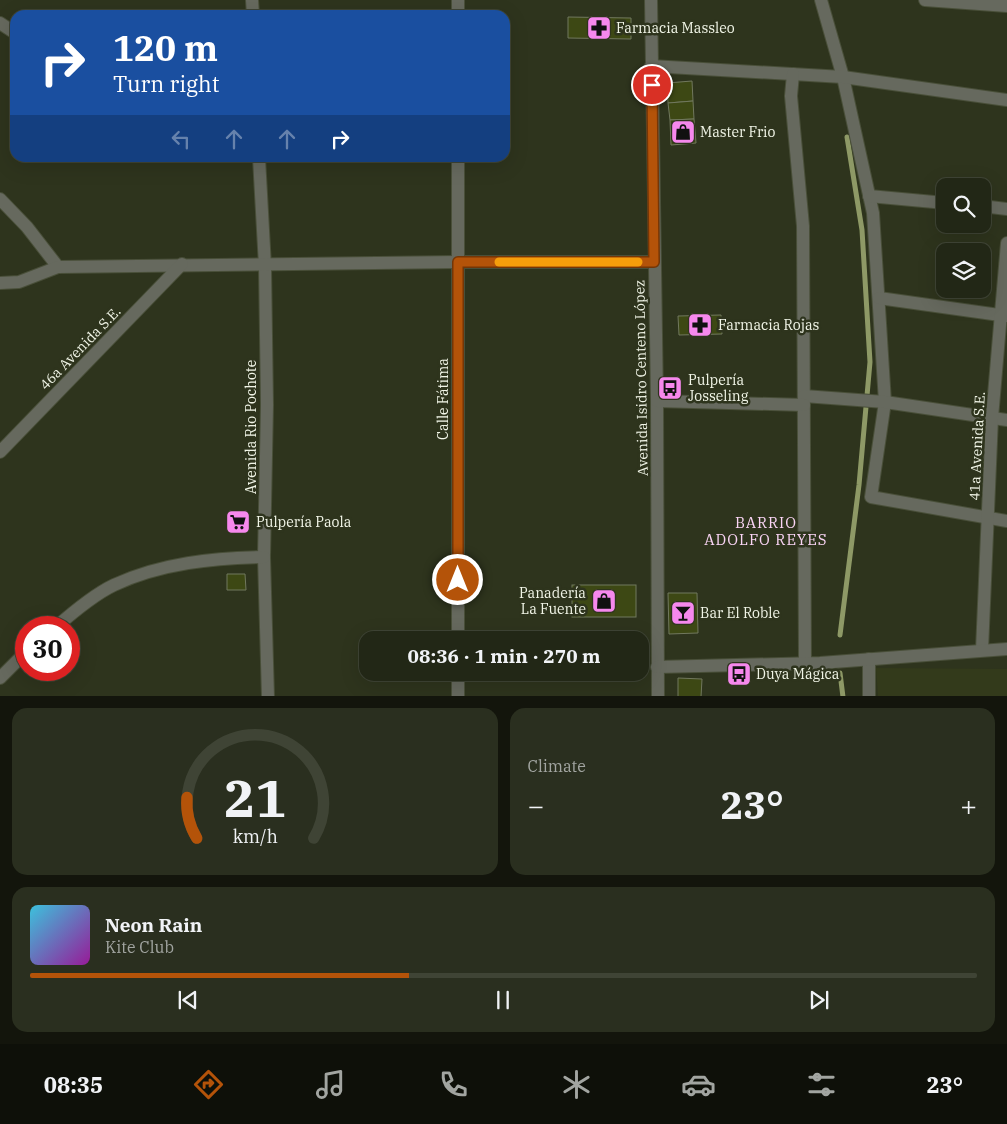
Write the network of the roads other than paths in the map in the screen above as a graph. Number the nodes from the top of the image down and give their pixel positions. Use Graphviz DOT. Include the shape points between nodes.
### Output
graph roads {
  1 [pos="651,0"];
  2 [pos="821,0"];
  3 [pos="925,0"];
  4 [pos="1007,6"];
  5 [pos="651,66"];
  6 [pos="792,74"];
  7 [pos="843,77"];
  8 [pos="1007,100"];
  9 [pos="259,162"];
  10 [pos="458,162"];
  11 [pos="869,196"];
  12 [pos="0,199"];
  13 [pos="936,202"];
  14 [pos="991,207"];
  15 [pos="1007,209"];
  16 [pos="1007,243"];
  17 [pos="458,262"];
  18 [pos="654,262"];
  19 [pos="182,264"];
  20 [pos="265,266"];
  21 [pos="58,267"];
  22 [pos="0,282"];
  23 [pos="879,298"];
  24 [pos="1004,316"];
  25 [pos="657,400"];
  26 [pos="804,400"];
  27 [pos="885,402"];
  28 [pos="992,418"];
  29 [pos="1007,420"];
  30 [pos="0,452"];
  31 [pos="988,518"];
  32 [pos="1007,521"];
  33 [pos="264,557"];
  34 [pos="71,616"];
  35 [pos="458,631"];
  36 [pos="982,650"];
  37 [pos="1007,650"];
  38 [pos="869,659"];
  39 [pos="15,663"];
  40 [pos="805,663"];
  41 [pos="657,667"];
  42 [pos="0,678"];
  43 [pos="458,681"];
  44 [pos="268,696"];
  45 [pos="458,696"];
  46 [pos="658,696"];
  47 [pos="870,696"];
  1 -- 5 [label="street, Avenida Isidro Centeno López"];
  2 -- 7 [label="street"];
  3 -- 4 [label="street"];
  5 -- 6 [label="street"];
  5 -- 18 [label="street, Avenida Isidro Centeno López"];
  6 -- 7 [label="street"];
  6 -- 26 [label="street" via="791,96 803,226"];
  7 -- 8 [label="street"];
  7 -- 11 [label="street"];
  9 -- 20 [label="street, Avenida Rio Pochote"];
  10 -- 17 [label="street, Calle Fátima"];
  11 -- 13 [label="street"];
  11 -- 23 [label="street"];
  12 -- 21 [label="street"];
  14 -- 15 [label="street"];
  16 -- 24 [label="street, 41a Avenida S.E."];
  17 -- 18 [label="street"];
  17 -- 20 [label="street"];
  17 -- 35 [label="street, Calle Fátima"];
  18 -- 25 [label="street, Avenida Isidro Centeno López"];
  19 -- 20 [label="street"];
  19 -- 21 [label="street"];
  19 -- 30 [label="street, 46a Avenida S.E."];
  20 -- 33 [label="street, Avenida Rio Pochote"];
  21 -- 22 [label="street" via="19,282"];
  23 -- 24 [label="street"];
  23 -- 27 [label="street"];
  24 -- 28 [label="street, 41a Avenida S.E."];
  25 -- 26 [label="street"];
  25 -- 41 [label="street, Avenida Isidro Centeno López"];
  26 -- 27 [label="street"];
  26 -- 40 [label="street"];
  27 -- 28 [label="street"];
  27 -- 31 [label="street" via="872,497"];
  28 -- 29 [label="street"];
  28 -- 31 [label="street, 41a Avenida S.E."];
  31 -- 32 [label="street"];
  31 -- 36 [label="street, 41a Avenida S.E."];
  33 -- 34 [label="street" via="220,558 165,568 114,586"];
  33 -- 44 [label="street, Avenida Rio Pochote"];
  36 -- 37 [label="street"];
  36 -- 38 [label="street"];
  38 -- 40 [label="street"];
  38 -- 47 [label="street"];
  39 -- 42 [label="street"];
  40 -- 41 [label="street"];
  41 -- 46 [label="street, Avenida Isidro Centeno López"];
  43 -- 45 [label="street"];
}
